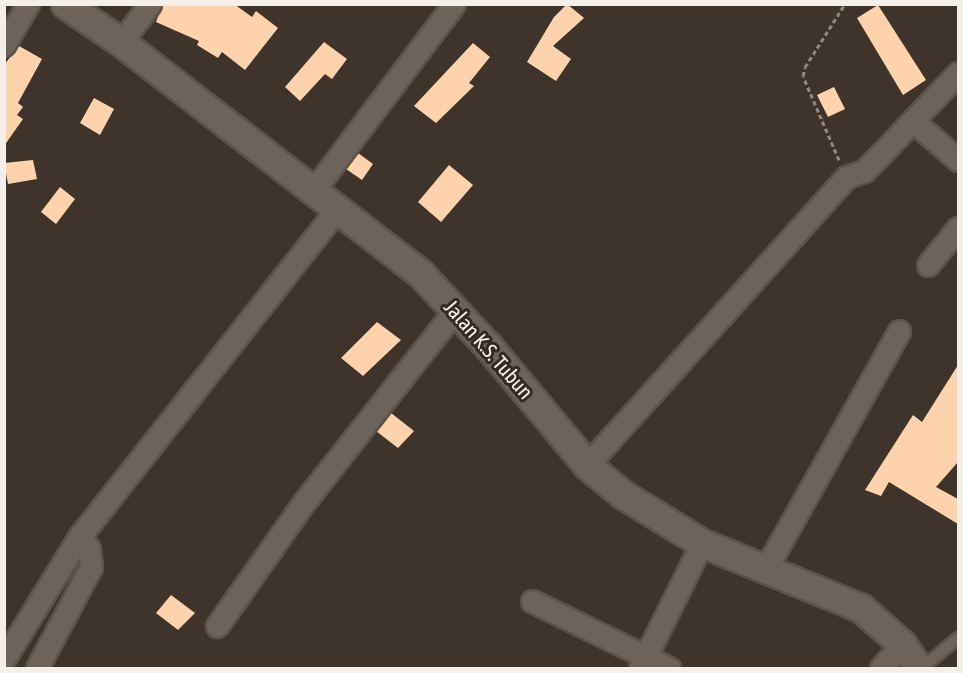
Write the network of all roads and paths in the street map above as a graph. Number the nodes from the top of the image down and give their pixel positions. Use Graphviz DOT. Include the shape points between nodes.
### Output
graph roads {
  1 [pos="28,4"];
  2 [pos="65,4"];
  3 [pos="150,4"];
  4 [pos="454,4"];
  5 [pos="845,4"];
  6 [pos="121,42"];
  7 [pos="4,45"];
  8 [pos="958,73"];
  9 [pos="913,121"];
  10 [pos="958,160"];
  11 [pos="846,177"];
  12 [pos="313,191"];
  13 [pos="337,209"];
  14 [pos="958,228"];
  15 [pos="928,265"];
  16 [pos="456,309"];
  17 [pos="900,331"];
  18 [pos="587,465"];
  19 [pos="80,536"];
  20 [pos="702,543"];
  21 [pos="765,570"];
  22 [pos="532,601"];
  23 [pos="217,626"];
  24 [pos="958,638"];
  25 [pos="902,644"];
  26 [pos="4,659"];
  27 [pos="643,662"];
  28 [pos="37,669"];
  29 [pos="669,669"];
  30 [pos="881,669"];
  31 [pos="920,669"];
  1 -- 7 [label="street"];
  2 -- 6 [label="street, Jalan K.S. Tubun"];
  3 -- 6 [label="street"];
  4 -- 12 [label="street"];
  5 -- 11 [label="path" via="803,76"];
  6 -- 12 [label="street, Jalan K.S. Tubun"];
  8 -- 9 [label="street"];
  9 -- 10 [label="street"];
  9 -- 11 [label="street" via="864,171"];
  11 -- 18 [label="street"];
  12 -- 13 [label="street, Jalan K.S. Tubun"];
  13 -- 16 [label="street, Jalan K.S. Tubun" via="421,274"];
  13 -- 19 [label="street"];
  14 -- 15 [label="street"];
  16 -- 18 [label="street, Jalan K.S. Tubun"];
  16 -- 23 [label="street" via="305,501"];
  17 -- 21 [label="street"];
  18 -- 20 [label="street, Jalan K.S. Tubun" via="622,494"];
  19 -- 26 [label="street"];
  19 -- 28 [label="street" via="88,549 91,567"];
  20 -- 21 [label="street, Jalan K.S. Tubun"];
  20 -- 27 [label="street"];
  21 -- 25 [label="street, Jalan K.S. Tubun" via="861,608"];
  22 -- 27 [label="street"];
  24 -- 31 [label="lane"];
  25 -- 30 [label="street"];
  25 -- 31 [label="street, Jalan K.S. Tubun"];
  27 -- 29 [label="street"];
}
